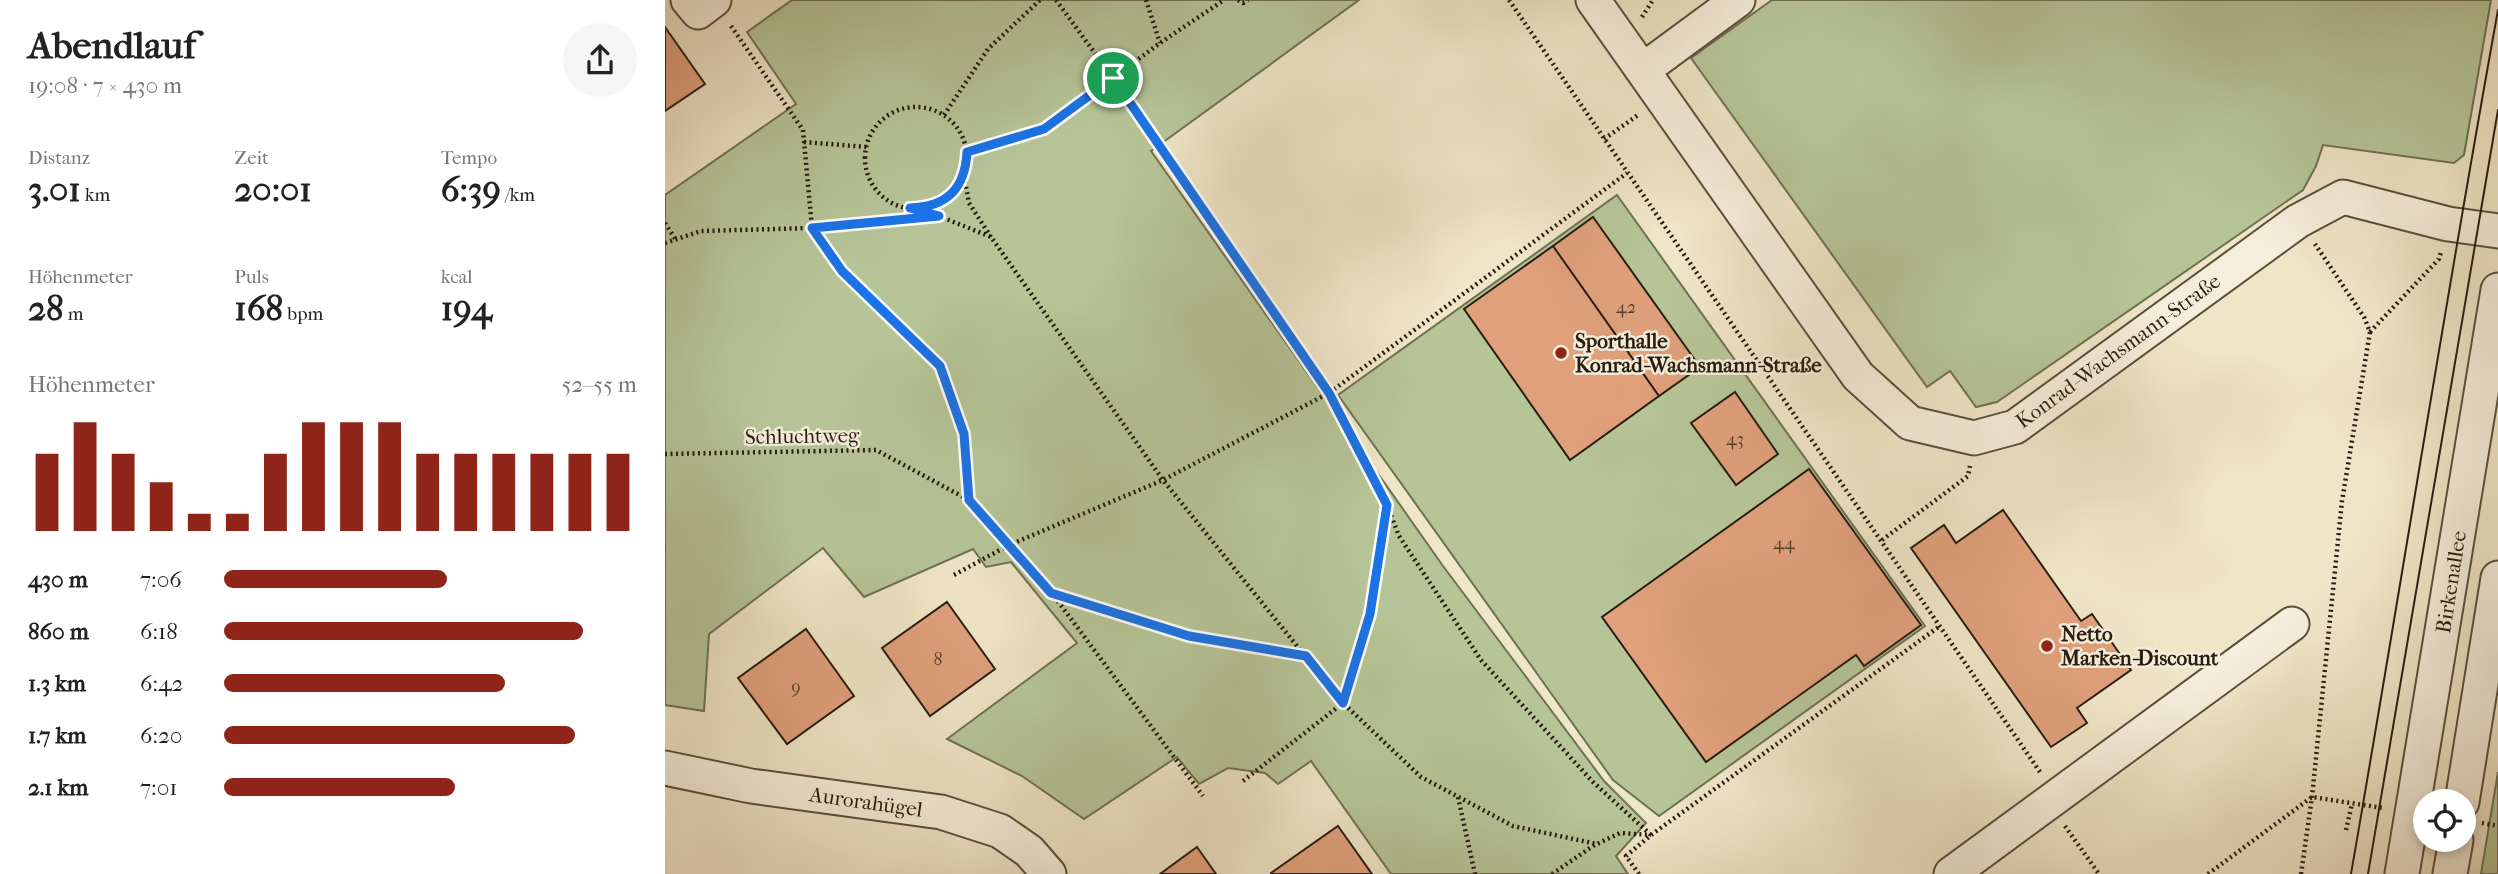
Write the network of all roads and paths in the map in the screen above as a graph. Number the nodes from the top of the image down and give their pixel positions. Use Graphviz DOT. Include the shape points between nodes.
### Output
graph roads {
  1 [pos="1040,0"];
  2 [pos="1056,0"];
  3 [pos="1146,0"];
  4 [pos="1224,0"];
  5 [pos="1238,0"];
  6 [pos="1248,0"];
  7 [pos="1509,0"];
  8 [pos="1593,0"];
  9 [pos="1738,0"];
  10 [pos="703,3"];
  11 [pos="1160,43"];
  12 [pos="1643,70"];
  13 [pos="1113,78"];
  14 [pos="1663,97"];
  15 [pos="944,115"];
  16 [pos="1604,139"];
  17 [pos="804,142"];
  18 [pos="867,147"];
  19 [pos="967,152"];
  20 [pos="1627,173"];
  21 [pos="964,176"];
  22 [pos="910,208"];
  23 [pos="939,216"];
  24 [pos="2298,221"];
  25 [pos="665,223"];
  26 [pos="2448,224"];
  27 [pos="812,228"];
  28 [pos="2498,231"];
  29 [pos="991,237"];
  30 [pos="677,240"];
  31 [pos="665,243"];
  32 [pos="2498,290"];
  33 [pos="2370,332"];
  34 [pos="1329,393"];
  35 [pos="1974,438"];
  36 [pos="665,454"];
  37 [pos="1163,480"];
  38 [pos="969,500"];
  39 [pos="1387,505"];
  40 [pos="1882,540"];
  41 [pos="1009,545"];
  42 [pos="954,575"];
  43 [pos="2498,578"];
  44 [pos="1051,593"];
  45 [pos="2292,624"];
  46 [pos="1940,626"];
  47 [pos="1306,656"];
  48 [pos="1343,703"];
  49 [pos="665,768"];
  50 [pos="1243,781"];
  51 [pos="2045,788"];
  52 [pos="2464,789"];
  53 [pos="1203,796"];
  54 [pos="1458,796"];
  55 [pos="2312,797"];
  56 [pos="2352,804"];
  57 [pos="2412,813"];
  58 [pos="2346,830"];
  59 [pos="1651,835"];
  60 [pos="1597,844"];
  61 [pos="2454,852"];
  62 [pos="1049,874"];
  63 [pos="1475,874"];
  64 [pos="1552,874"];
  65 [pos="1639,874"];
  66 [pos="1951,874"];
  67 [pos="2099,874"];
  68 [pos="2208,874"];
  69 [pos="2301,874"];
  70 [pos="2402,874"];
  71 [pos="2450,874"];
  1 -- 15 [label="path" via="988,49"];
  2 -- 13 [label="path"];
  3 -- 11 [label="path"];
  4 -- 11 [label="path"];
  5 -- 6 [label="path"];
  7 -- 16 [label="path"];
  8 -- 12 [label="street, Konrad-Wachsmann-Straße"];
  9 -- 12 [label="street"];
  10 -- 17 [label="path" via="803,130"];
  11 -- 13 [label="path"];
  12 -- 14 [label="street, Konrad-Wachsmann-Straße"];
  13 -- 19 [label="path" via="1044,129"];
  13 -- 34 [label="path"];
  14 -- 16 [label="path"];
  14 -- 35 [label="street, Konrad-Wachsmann-Straße" via="1858,376 1910,423"];
  15 -- 18 [label="path" via="922,108 900,109 876,127"];
  15 -- 19 [label="path" via="960,131"];
  16 -- 20 [label="path"];
  17 -- 18 [label="path"];
  17 -- 27 [label="path"];
  18 -- 22 [label="path" via="867,170 873,184 895,204"];
  19 -- 21 [label="path"];
  20 -- 34 [label="path"];
  20 -- 40 [label="path"];
  21 -- 22 [label="path" via="940,203"];
  21 -- 29 [label="path" via="969,204"];
  22 -- 23 [label="path"];
  23 -- 27 [label="path"];
  23 -- 29 [label="path"];
  24 -- 26 [label="street, Konrad-Wachsmann-Straße" via="2343,197"];
  24 -- 33 [label="path"];
  24 -- 35 [label="street, Konrad-Wachsmann-Straße" via="2015,428"];
  25 -- 30 [label="path"];
  26 -- 28 [label="street, Konrad-Wachsmann-Straße"];
  26 -- 33 [label="path" via="2439,259"];
  27 -- 30 [label="path" via="701,231"];
  27 -- 38 [label="path" via="842,271 940,366 964,434"];
  29 -- 37 [label="path"];
  30 -- 31 [label="path"];
  32 -- 57 [label="street, Birkenallee"];
  33 -- 55 [label="path" via="2342,501"];
  34 -- 37 [label="path"];
  34 -- 39 [label="path"];
  35 -- 40 [label="path" via="1968,477"];
  36 -- 38 [label="path, Schluchtweg" via="876,450"];
  37 -- 41 [label="path"];
  37 -- 47 [label="path"];
  38 -- 41 [label="path, Schluchtweg"];
  39 -- 48 [label="path" via="1370,614"];
  39 -- 59 [label="path" via="1399,536 1481,660 1593,782"];
  40 -- 46 [label="path"];
  41 -- 42 [label="path"];
  41 -- 44 [label="path, Schluchtweg"];
  43 -- 52 [label="street"];
  44 -- 47 [label="path" via="1189,636"];
  44 -- 53 [label="path, Schluchtweg"];
  45 -- 51 [label="street"];
  46 -- 51 [label="path"];
  46 -- 59 [label="path"];
  47 -- 48 [label="path"];
  48 -- 50 [label="path"];
  48 -- 54 [label="path" via="1421,777"];
  49 -- 62 [label="street, Aurorahügel" via="751,786 941,812 1000,831 1029,851"];
  51 -- 66 [label="street"];
  51 -- 67 [label="path"];
  54 -- 60 [label="path" via="1513,826"];
  54 -- 63 [label="path"];
  55 -- 56 [label="path"];
  55 -- 68 [label="path"];
  55 -- 69 [label="path"];
  56 -- 57 [label="path"];
  56 -- 58 [label="path"];
  57 -- 70 [label="street, Birkenallee"];
  59 -- 60 [label="path" via="1620,833"];
  59 -- 65 [label="path" via="1626,856"];
  60 -- 64 [label="path"];
  61 -- 71 [label="street"];
}
